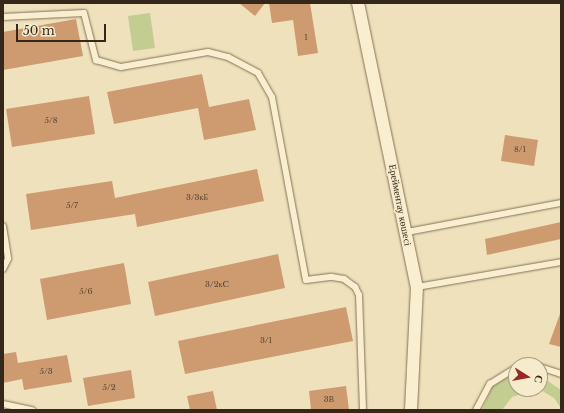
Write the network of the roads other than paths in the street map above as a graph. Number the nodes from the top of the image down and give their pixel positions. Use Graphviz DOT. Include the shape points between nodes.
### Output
graph roads {
  1 [pos="358,3"];
  2 [pos="3,17"];
  3 [pos="561,203"];
  4 [pos="3,226"];
  5 [pos="407,232"];
  6 [pos="561,262"];
  7 [pos="3,269"];
  8 [pos="417,287"];
  9 [pos="548,370"];
  10 [pos="508,373"];
  11 [pos="561,374"];
  12 [pos="3,404"];
  13 [pos="32,410"];
  14 [pos="363,410"];
  15 [pos="411,410"];
  16 [pos="476,410"];
  1 -- 5 [label="street, Ерейментау көшесі"];
  2 -- 14 [label="lane" via="84,13 96,60 122,67 208,52 228,57 258,74 272,97 306,280 332,277 344,280 355,287 359,295"];
  3 -- 5 [label="lane"];
  4 -- 7 [label="lane" via="8,258"];
  5 -- 8 [label="street, Ерейментау көшесі"];
  6 -- 8 [label="lane"];
  8 -- 15 [label="street, Ерейментау көшесі"];
  9 -- 11 [label="lane"];
  10 -- 16 [label="lane" via="490,384"];
  12 -- 13 [label="lane"];
}
